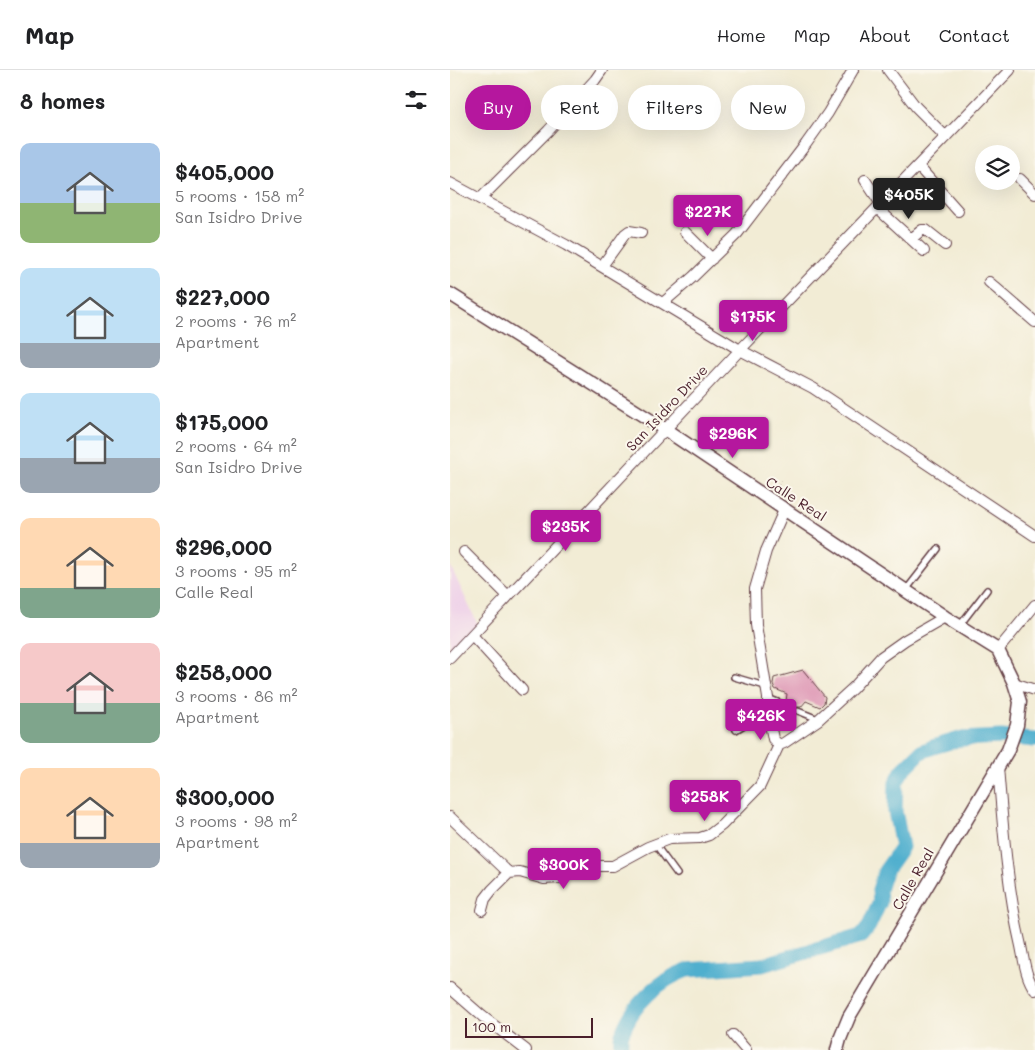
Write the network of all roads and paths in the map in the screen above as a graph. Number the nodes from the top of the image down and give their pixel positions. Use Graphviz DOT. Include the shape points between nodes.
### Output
graph roads {
  1 [pos="602,70"];
  2 [pos="853,70"];
  3 [pos="888,70"];
  4 [pos="1010,70"];
  5 [pos="946,137"];
  6 [pos="918,166"];
  7 [pos="1020,179"];
  8 [pos="866,180"];
  9 [pos="450,183"];
  10 [pos="1035,194"];
  11 [pos="480,199"];
  12 [pos="879,206"];
  13 [pos="958,211"];
  14 [pos="685,232"];
  15 [pos="641,233"];
  16 [pos="911,239"];
  17 [pos="945,245"];
  18 [pos="924,251"];
  19 [pos="712,259"];
  20 [pos="602,266"];
  21 [pos="989,282"];
  22 [pos="450,294"];
  23 [pos="664,302"];
  24 [pos="1035,322"];
  25 [pos="740,350"];
  26 [pos="666,430"];
  27 [pos="782,479"];
  28 [pos="770,500"];
  29 [pos="784,508"];
  30 [pos="1035,536"];
  31 [pos="938,549"];
  32 [pos="464,552"];
  33 [pos="906,590"];
  34 [pos="987,590"];
  35 [pos="508,596"];
  36 [pos="1035,605"];
  37 [pos="945,617"];
  38 [pos="959,626"];
  39 [pos="472,635"];
  40 [pos="998,650"];
  41 [pos="450,658"];
  42 [pos="734,677"];
  43 [pos="1014,683"];
  44 [pos="766,686"];
  45 [pos="522,690"];
  46 [pos="1035,690"];
  47 [pos="768,698"];
  48 [pos="785,705"];
  49 [pos="798,711"];
  50 [pos="768,714"];
  51 [pos="818,720"];
  52 [pos="736,730"];
  53 [pos="779,745"];
  54 [pos="998,767"];
  55 [pos="450,817"];
  56 [pos="654,844"];
  57 [pos="509,873"];
  58 [pos="677,874"];
  59 [pos="482,910"];
  60 [pos="450,988"];
  61 [pos="1035,990"];
  62 [pos="733,1035"];
  63 [pos="526,1050"];
  64 [pos="746,1050"];
  65 [pos="837,1050"];
  1 -- 11 [label="street" via="548,131"];
  2 -- 19 [label="street" via="806,144 737,234"];
  3 -- 5 [label="street" via="916,107"];
  4 -- 5 [label="street, San Isidro Drive"];
  5 -- 6 [label="street, San Isidro Drive"];
  6 -- 12 [label="street, San Isidro Drive"];
  6 -- 13 [label="street"];
  7 -- 10 [label="street"];
  8 -- 12 [label="street"];
  9 -- 11 [label="street"];
  11 -- 20 [label="street"];
  12 -- 16 [label="street"];
  12 -- 25 [label="street, San Isidro Drive"];
  14 -- 19 [label="street"];
  15 -- 20 [label="street" via="629,231 625,234"];
  16 -- 17 [label="street" via="926,230"];
  16 -- 18 [label="street"];
  19 -- 23 [label="street"];
  20 -- 23 [label="street"];
  21 -- 24 [label="street"];
  22 -- 26 [label="street, Calle Real"];
  23 -- 25 [label="street"];
  25 -- 26 [label="street, San Isidro Drive"];
  25 -- 30 [label="street" via="813,388"];
  26 -- 28 [label="street, Calle Real"];
  26 -- 35 [label="street, San Isidro Drive"];
  27 -- 28 [label="path"];
  28 -- 29 [label="street, Calle Real"];
  29 -- 33 [label="street, Calle Real"];
  29 -- 44 [label="street" via="764,557 755,590 756,625"];
  31 -- 33 [label="lane"];
  32 -- 35 [label="street"];
  33 -- 37 [label="street, Calle Real"];
  34 -- 38 [label="lane"];
  35 -- 39 [label="street, San Isidro Drive"];
  36 -- 40 [label="street"];
  37 -- 38 [label="street, Calle Real"];
  37 -- 51 [label="street" via="881,657"];
  38 -- 40 [label="street, Calle Real"];
  39 -- 41 [label="street, San Isidro Drive"];
  39 -- 45 [label="street"];
  40 -- 43 [label="street, Calle Real"];
  42 -- 44 [label="lane"];
  43 -- 46 [label="street"];
  43 -- 54 [label="street, Calle Real" via="1020,702 1017,725"];
  44 -- 47 [label="street"];
  47 -- 48 [label="lane"];
  47 -- 50 [label="street"];
  49 -- 51 [label="lane"];
  50 -- 52 [label="lane"];
  50 -- 53 [label="street" via="773,738"];
  51 -- 53 [label="street"];
  53 -- 56 [label="street" via="760,786 722,825 700,838 669,839"];
  54 -- 61 [label="street" via="1013,913 1027,972"];
  54 -- 65 [label="street, Calle Real" via="849,1017"];
  55 -- 57 [label="street"];
  56 -- 57 [label="street" via="613,866 589,866 560,878 544,879 520,872"];
  56 -- 58 [label="lane"];
  57 -- 59 [label="street" via="492,890"];
  60 -- 63 [label="street"];
  62 -- 64 [label="street"];
}
